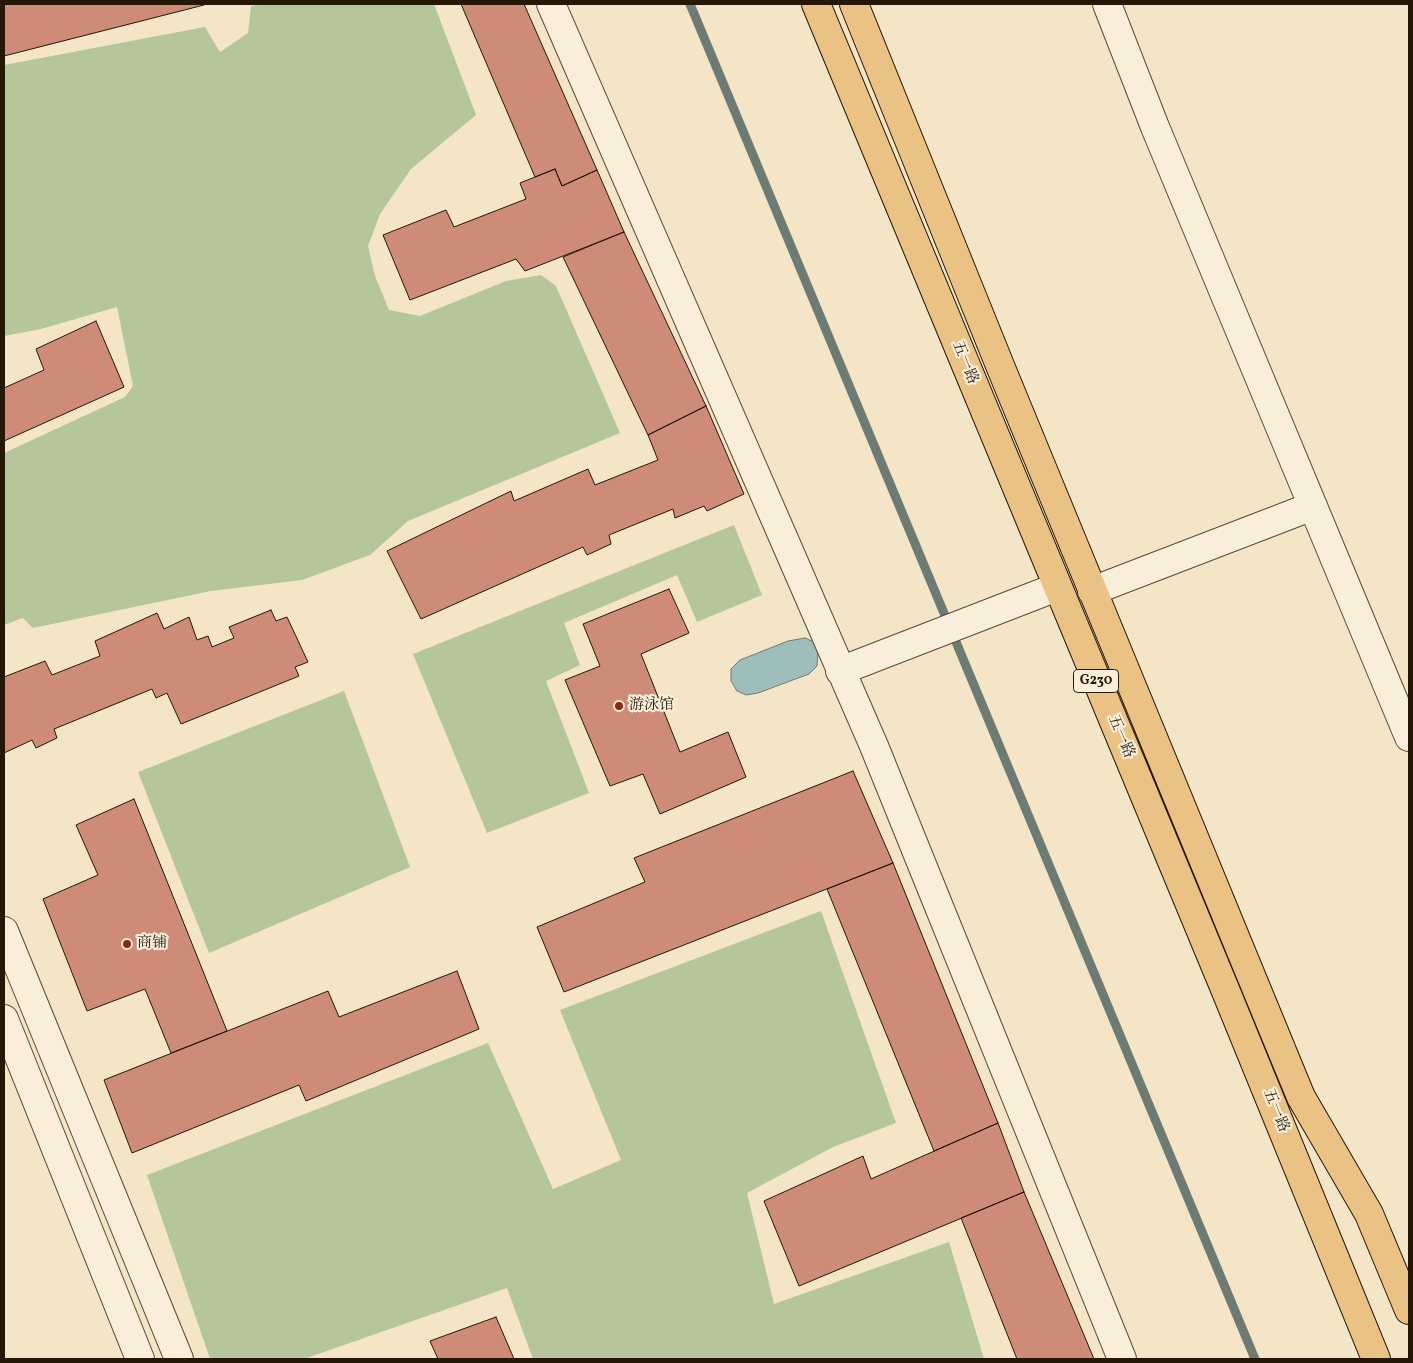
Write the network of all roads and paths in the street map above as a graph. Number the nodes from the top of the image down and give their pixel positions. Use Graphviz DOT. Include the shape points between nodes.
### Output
graph roads {
  1 [pos="551,4"];
  2 [pos="816,4"];
  3 [pos="854,4"];
  4 [pos="1107,4"];
  5 [pos="1313,506"];
  6 [pos="1057,586"];
  7 [pos="1092,591"];
  8 [pos="840,671"];
  9 [pos="1409,737"];
  10 [pos="4,931"];
  11 [pos="4,1019"];
  12 [pos="1409,1310"];
  13 [pos="140,1359"];
  14 [pos="179,1359"];
  15 [pos="1122,1359"];
  16 [pos="1376,1359"];
  1 -- 8 [label="street" via="775,513"];
  2 -- 6 [label="highway, 五一路 / G230"];
  3 -- 7 [label="highway, 五一路 / G230"];
  4 -- 5 [label="street"];
  5 -- 7 [label="street"];
  5 -- 9 [label="street"];
  6 -- 8 [label="street"];
  6 -- 16 [label="highway, 五一路 / G230"];
  7 -- 12 [label="highway, 五一路 / G230" via="1301,1098 1369,1214"];
  8 -- 15 [label="street" via="874,746"];
  10 -- 14 [label="street"];
  11 -- 13 [label="street"];
}
